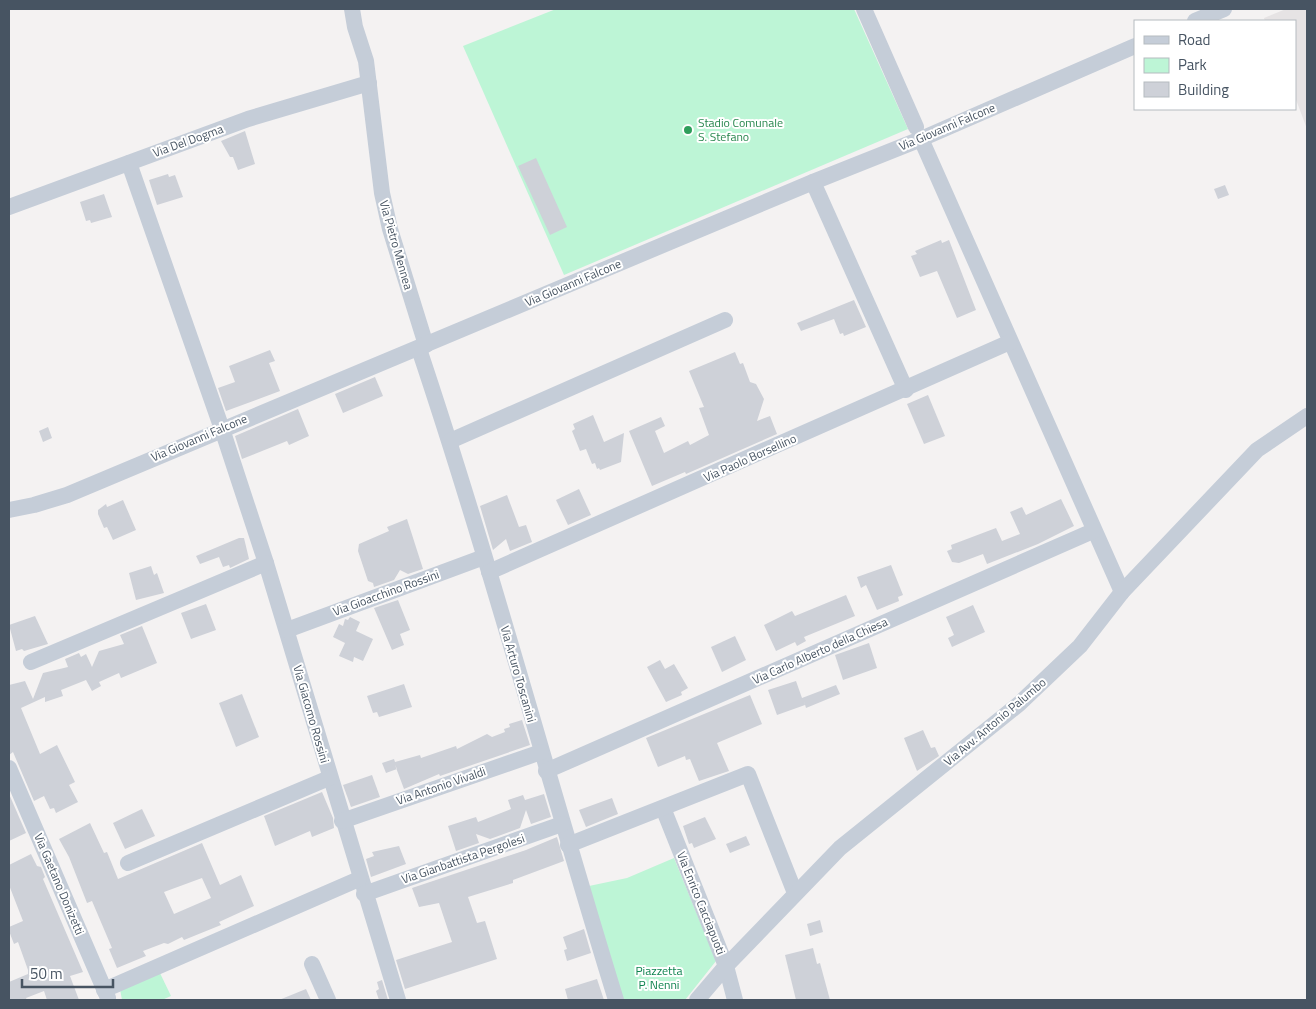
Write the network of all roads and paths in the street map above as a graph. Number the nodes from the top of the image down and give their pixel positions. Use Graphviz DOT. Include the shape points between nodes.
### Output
graph roads {
  1 [pos="352,9"];
  2 [pos="864,9"];
  3 [pos="1224,9"];
  4 [pos="1196,20"];
  5 [pos="1134,46"];
  6 [pos="369,82"];
  7 [pos="919,133"];
  8 [pos="129,163"];
  9 [pos="813,182"];
  10 [pos="9,207"];
  11 [pos="725,320"];
  12 [pos="1010,342"];
  13 [pos="423,347"];
  14 [pos="906,390"];
  15 [pos="1307,416"];
  16 [pos="222,429"];
  17 [pos="450,441"];
  18 [pos="9,510"];
  19 [pos="1093,531"];
  20 [pos="266,563"];
  21 [pos="487,565"];
  22 [pos="1122,592"];
  23 [pos="287,630"];
  24 [pos="31,662"];
  25 [pos="541,752"];
  26 [pos="9,768"];
  27 [pos="546,771"];
  28 [pos="329,778"];
  29 [pos="663,808"];
  30 [pos="342,821"];
  31 [pos="562,824"];
  32 [pos="568,845"];
  33 [pos="128,863"];
  34 [pos="362,886"];
  35 [pos="795,893"];
  36 [pos="312,964"];
  37 [pos="726,966"];
  38 [pos="106,995"];
  39 [pos="328,1000"];
  40 [pos="398,1000"];
  41 [pos="616,1000"];
  42 [pos="697,1000"];
  43 [pos="735,1000"];
  1 -- 6 [label="street, Via Pietro Mennea"];
  2 -- 7 [label="street"];
  3 -- 4 [label="street"];
  5 -- 7 [label="street, Via Giovanni Falcone"];
  6 -- 8 [label="street, Via Del Dogma" via="248,119"];
  6 -- 13 [label="street, Via Pietro Mennea" via="386,211"];
  7 -- 9 [label="street, Via Giovanni Falcone"];
  7 -- 12 [label="street"];
  8 -- 10 [label="street, Via Del Dogma"];
  8 -- 16 [label="street, Via Giacomo Rossini"];
  9 -- 13 [label="street, Via Giovanni Falcone"];
  9 -- 14 [label="street"];
  11 -- 17 [label="street"];
  12 -- 14 [label="street, Via Paolo Borsellino"];
  12 -- 19 [label="street"];
  13 -- 16 [label="street, Via Giovanni Falcone"];
  13 -- 17 [label="street, Via Arturo Toscanini"];
  14 -- 21 [label="street, Via Paolo Borsellino"];
  15 -- 22 [label="street, Via Avv. Antonio Palumbo" via="1257,450"];
  16 -- 18 [label="street, Via Giovanni Falcone" via="67,495"];
  16 -- 20 [label="street, Via Giacomo Rossini"];
  17 -- 21 [label="street, Via Arturo Toscanini"];
  19 -- 22 [label="street"];
  19 -- 27 [label="street, Via Carlo Alberto della Chiesa"];
  20 -- 23 [label="street, Via Giacomo Rossini"];
  20 -- 24 [label="street"];
  21 -- 23 [label="street, Via Gioacchino Rossini"];
  21 -- 25 [label="street, Via Arturo Toscanini"];
  22 -- 35 [label="street, Via Avv. Antonio Palumbo" via="1080,646 1020,704 840,848"];
  23 -- 28 [label="street, Via Giacomo Rossini"];
  25 -- 27 [label="street, Via Arturo Toscanini"];
  25 -- 30 [label="street, Via Antonio Vivaldi"];
  26 -- 38 [label="street, Via Gaetano Donizetti"];
  27 -- 31 [label="street, Via Arturo Toscanini"];
  28 -- 30 [label="street, Via Giacomo Rossini"];
  28 -- 33 [label="street"];
  29 -- 32 [label="street"];
  29 -- 35 [label="street" via="748,774"];
  29 -- 37 [label="street, Via Enrico Cacciapuoti"];
  30 -- 34 [label="street, Via Giacomo Rossini"];
  31 -- 32 [label="street, Via Arturo Toscanini"];
  31 -- 34 [label="street, Via Gianbattista Pergolesi"];
  32 -- 41 [label="street, Via Arturo Toscanini"];
  34 -- 38 [label="street, Via Gianbattista Pergolesi" via="161,966"];
  34 -- 40 [label="street, Via Giacomo Rossini"];
  35 -- 37 [label="street, Via Avv. Antonio Palumbo"];
  36 -- 39 [label="street"];
  37 -- 42 [label="street, Via Avv. Antonio Palumbo"];
  37 -- 43 [label="street, Via Enrico Cacciapuoti"];
}
